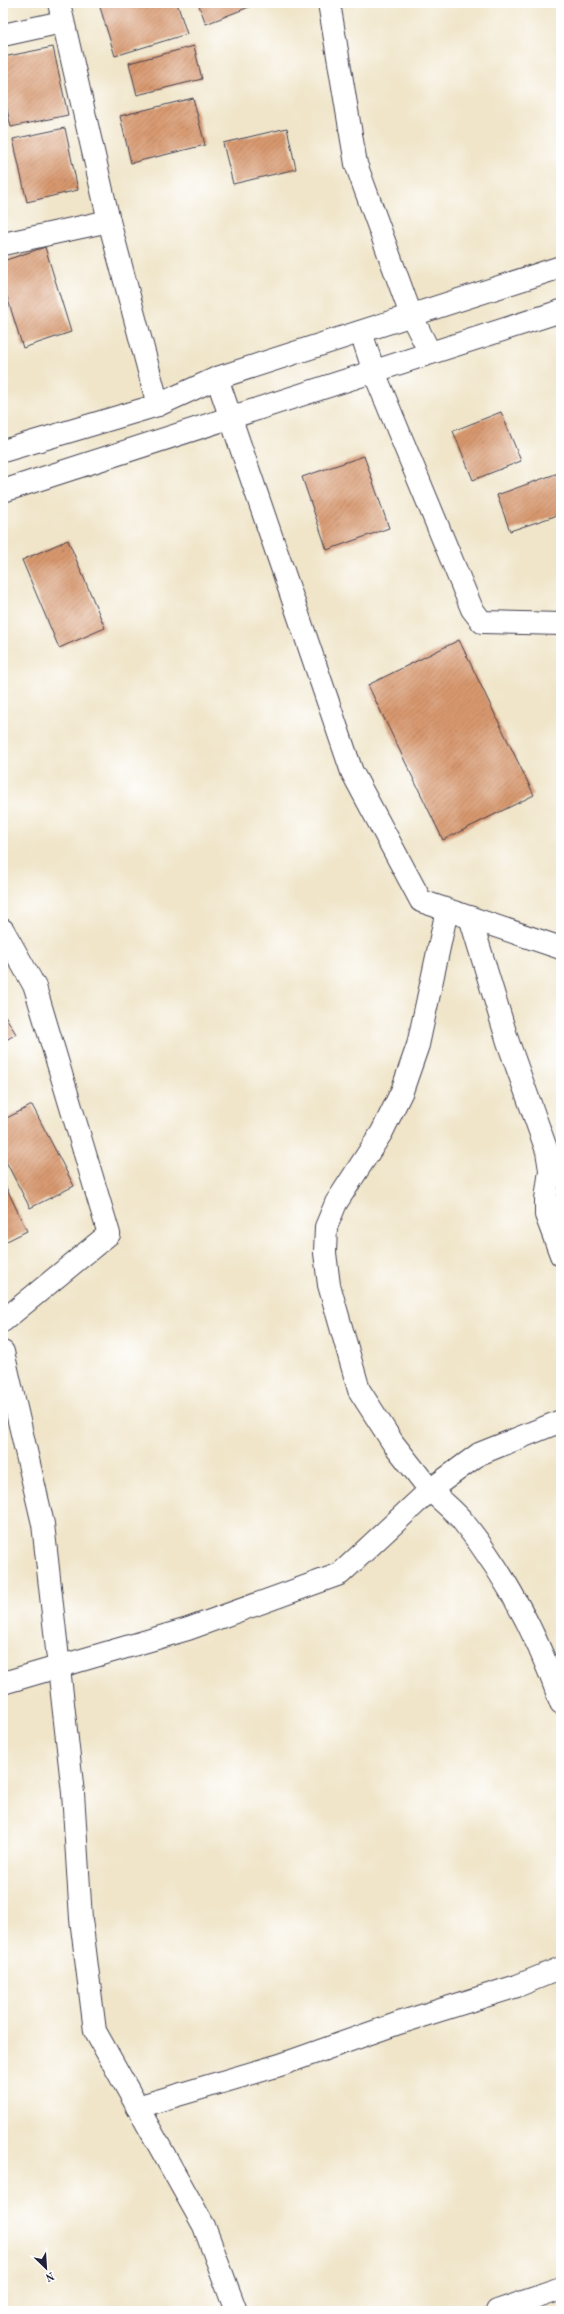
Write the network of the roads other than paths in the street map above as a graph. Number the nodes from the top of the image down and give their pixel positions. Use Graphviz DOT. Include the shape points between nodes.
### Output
graph roads {
  1 [pos="333,5"];
  2 [pos="61,13"];
  3 [pos="3,35"];
  4 [pos="109,221"];
  5 [pos="3,244"];
  6 [pos="561,268"];
  7 [pos="561,311"];
  8 [pos="411,315"];
  9 [pos="361,332"];
  10 [pos="430,353"];
  11 [pos="374,372"];
  12 [pos="217,378"];
  13 [pos="158,405"];
  14 [pos="230,419"];
  15 [pos="3,451"];
  16 [pos="3,491"];
  17 [pos="561,624"];
  18 [pos="447,910"];
  19 [pos="470,917"];
  20 [pos="3,930"];
  21 [pos="561,948"];
  22 [pos="561,1255"];
  23 [pos="3,1321"];
  24 [pos="3,1352"];
  25 [pos="561,1421"];
  26 [pos="430,1490"];
  27 [pos="58,1668"];
  28 [pos="3,1683"];
  29 [pos="561,1703"];
  30 [pos="561,1968"];
  31 [pos="137,2107"];
  32 [pos="561,2290"];
  33 [pos="236,2311"];
  34 [pos="497,2311"];
  1 -- 8 [label="street" via="356,164"];
  2 -- 3 [label="street"];
  2 -- 4 [label="street"];
  4 -- 5 [label="street"];
  4 -- 13 [label="street"];
  6 -- 8 [label="street"];
  7 -- 10 [label="street"];
  8 -- 9 [label="street"];
  8 -- 10 [label="street"];
  9 -- 11 [label="street"];
  9 -- 12 [label="street"];
  10 -- 11 [label="street"];
  11 -- 14 [label="street"];
  11 -- 17 [label="street" via="472,609 482,622"];
  12 -- 13 [label="street"];
  12 -- 14 [label="street"];
  13 -- 15 [label="street"];
  14 -- 16 [label="street"];
  14 -- 18 [label="street" via="352,772 421,901"];
  18 -- 19 [label="street"];
  18 -- 26 [label="street" via="418,1045 402,1090 382,1132 336,1203 326,1227 325,1253 329,1285 359,1390 393,1443"];
  19 -- 21 [label="street"];
  19 -- 22 [label="street" via="508,1042 546,1151 550,1170 546,1215"];
  20 -- 23 [label="street" via="35,987 109,1234"];
  24 -- 27 [label="street" via="43,1524"];
  25 -- 26 [label="street" via="479,1454"];
  26 -- 27 [label="street" via="340,1574 188,1630"];
  26 -- 29 [label="street" via="460,1519 507,1583 547,1663"];
  27 -- 28 [label="street"];
  27 -- 31 [label="street" via="73,1793 81,1919 95,2031"];
  30 -- 31 [label="street" via="517,1986 399,2023 280,2065"];
  31 -- 33 [label="street" via="204,2226"];
  32 -- 34 [label="street"];
}
